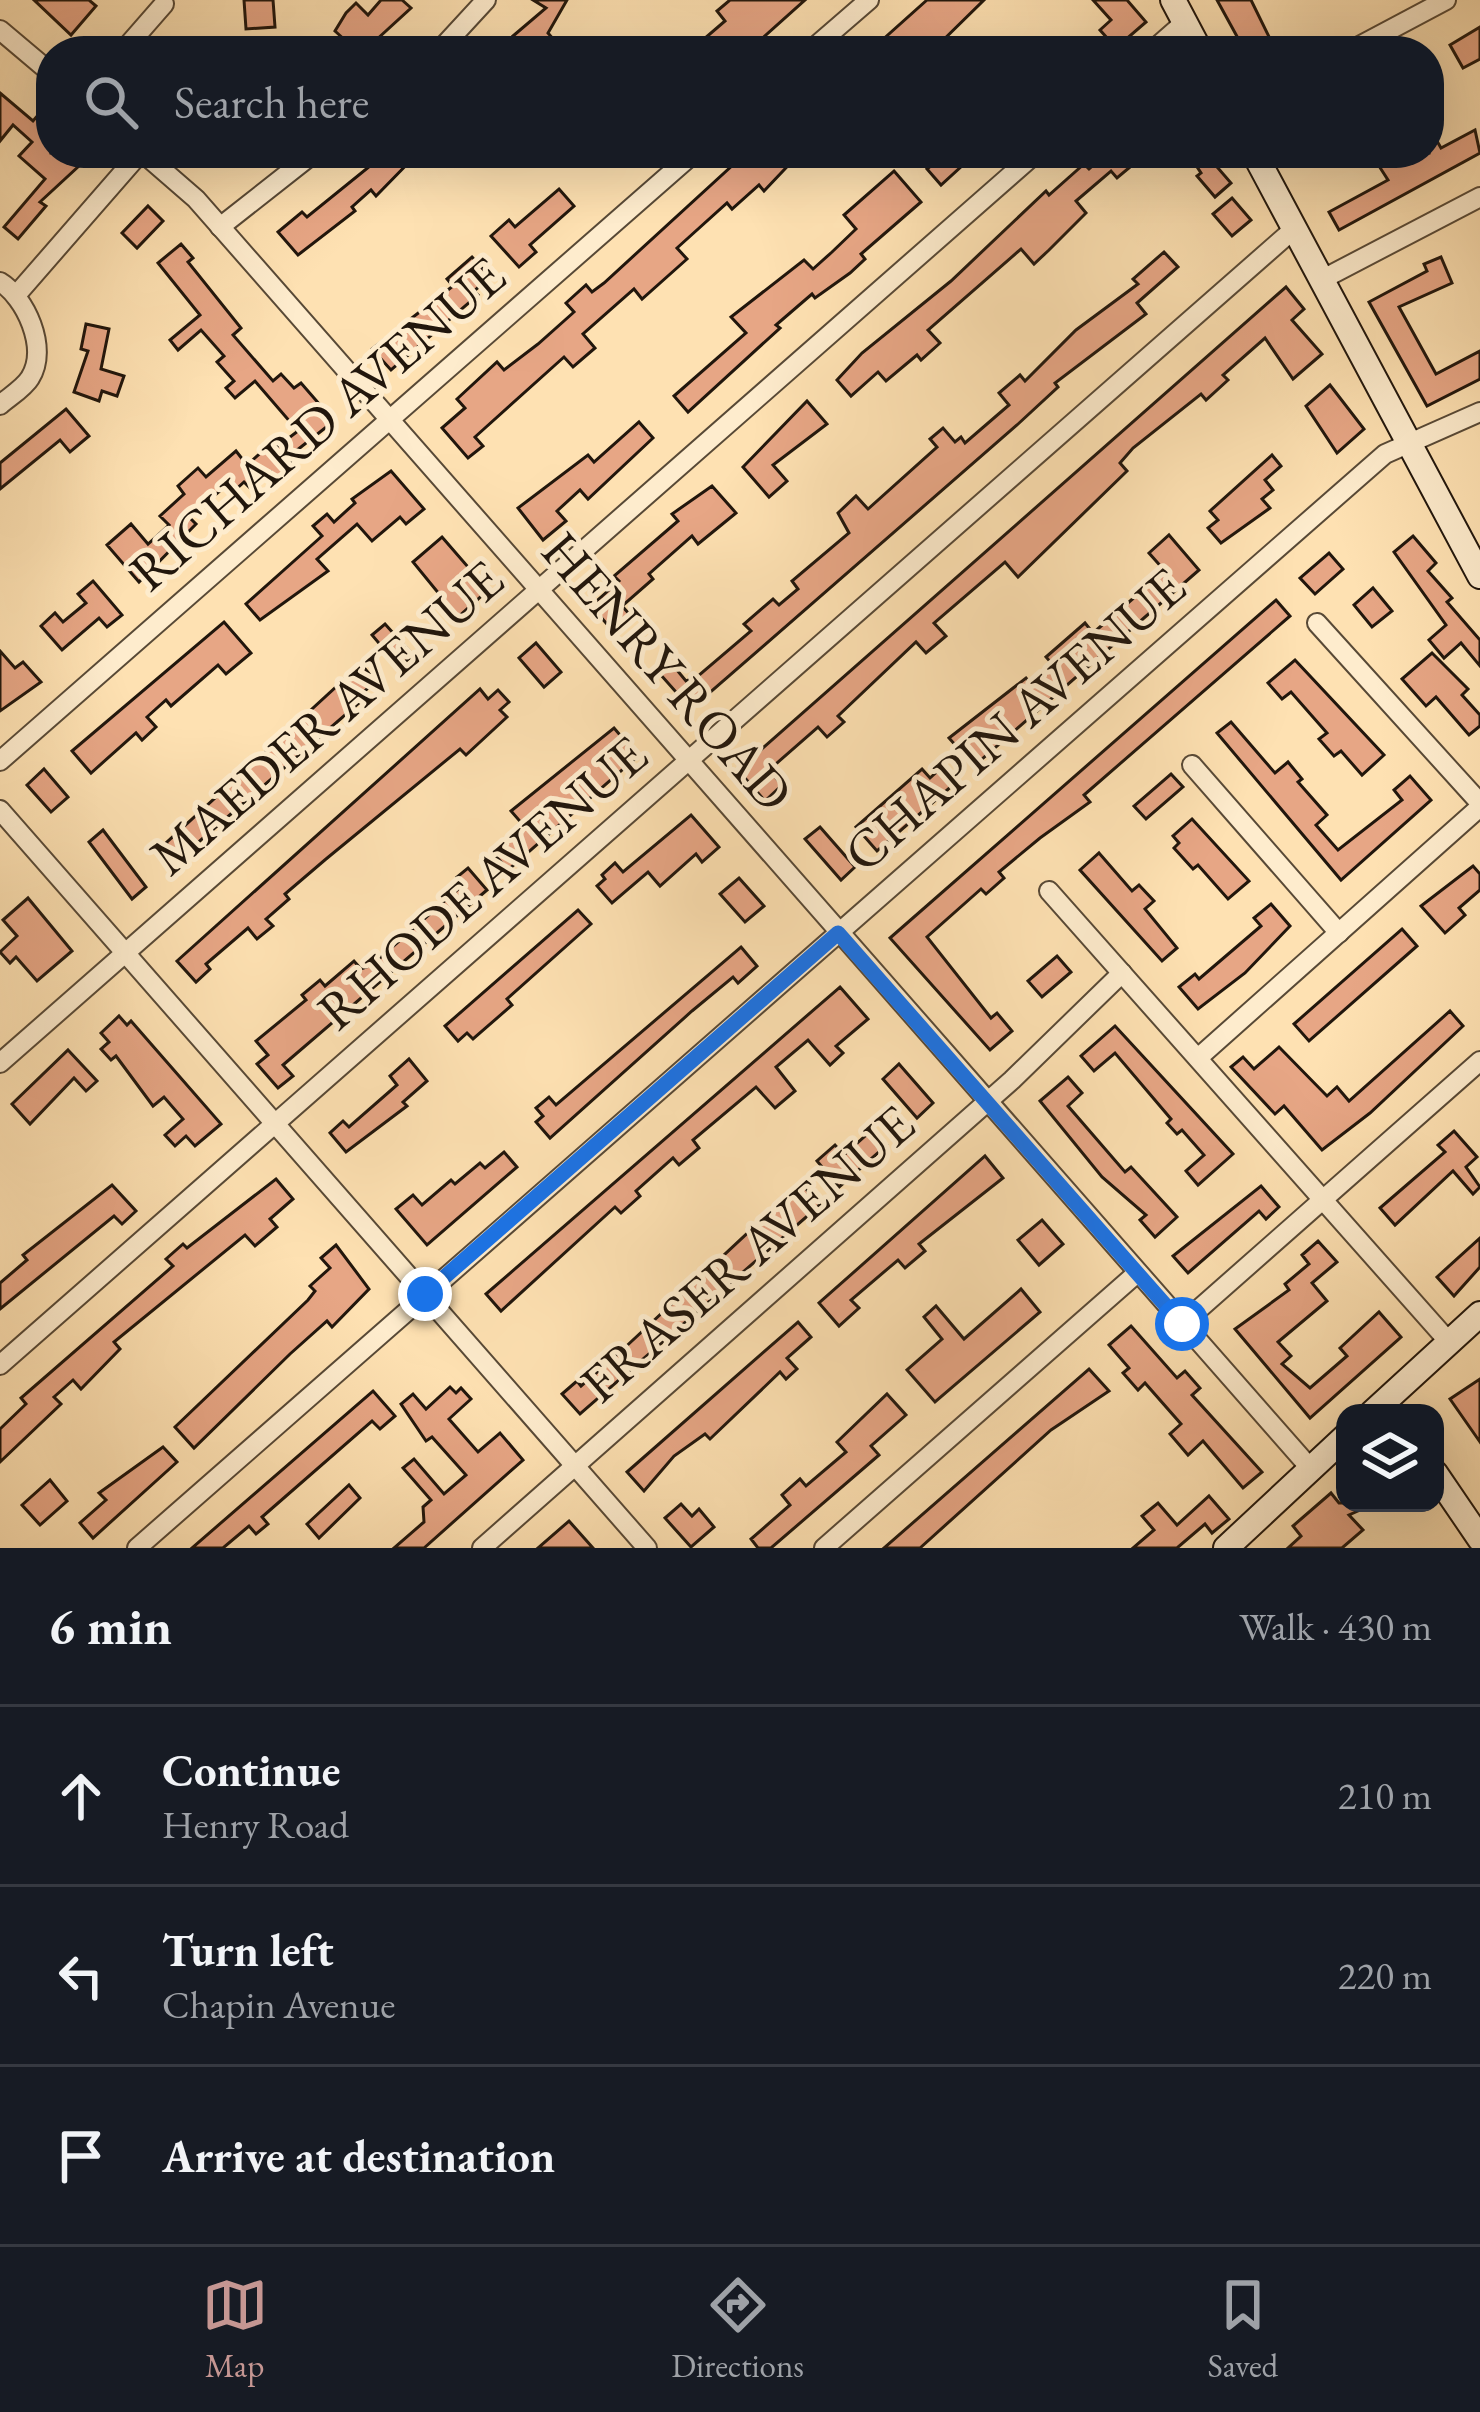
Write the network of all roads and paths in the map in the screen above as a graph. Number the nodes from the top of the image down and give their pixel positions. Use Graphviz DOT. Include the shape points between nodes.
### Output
graph roads {
  1 [pos="486,0"];
  2 [pos="869,0"];
  3 [pos="1446,0"];
  4 [pos="164,4"];
  5 [pos="1179,11"];
  6 [pos="0,30"];
  7 [pos="136,36"];
  8 [pos="454,36"];
  9 [pos="828,36"];
  10 [pos="1162,36"];
  11 [pos="1378,36"];
  12 [pos="36,60"];
  13 [pos="128,168"];
  14 [pos="157,168"];
  15 [pos="295,168"];
  16 [pos="677,168"];
  17 [pos="1019,168"];
  18 [pos="1262,168"];
  19 [pos="1480,196"];
  20 [pos="220,227"];
  21 [pos="1294,229"];
  22 [pos="1321,280"];
  23 [pos="0,282"];
  24 [pos="19,293"];
  25 [pos="0,405"];
  26 [pos="1480,412"];
  27 [pos="388,421"];
  28 [pos="1408,445"];
  29 [pos="1480,575"];
  30 [pos="538,591"];
  31 [pos="1317,623"];
  32 [pos="0,761"];
  33 [pos="687,762"];
  34 [pos="1192,765"];
  35 [pos="1480,805"];
  36 [pos="0,810"];
  37 [pos="1049,891"];
  38 [pos="838,933"];
  39 [pos="1339,933"];
  40 [pos="126,953"];
  41 [pos="1122,973"];
  42 [pos="1198,1058"];
  43 [pos="1480,1061"];
  44 [pos="0,1063"];
  45 [pos="986,1102"];
  46 [pos="275,1124"];
  47 [pos="1324,1200"];
  48 [pos="1136,1274"];
  49 [pos="425,1294"];
  50 [pos="1480,1314"];
  51 [pos="1182,1324"];
  52 [pos="1449,1342"];
  53 [pos="0,1365"];
  54 [pos="1389,1404"];
  55 [pos="1336,1445"];
  56 [pos="575,1465"];
  57 [pos="1311,1469"];
  58 [pos="1444,1486"];
  59 [pos="1480,1539"];
  60 [pos="136,1548"];
  61 [pos="482,1548"];
  62 [pos="647,1548"];
  63 [pos="824,1548"];
  64 [pos="1226,1548"];
  1 -- 8 [label="street"];
  2 -- 9 [label="street"];
  3 -- 11 [label="street"];
  4 -- 7 [label="street"];
  5 -- 10 [label="street"];
  6 -- 12 [label="street"];
  13 -- 24 [label="street"];
  14 -- 20 [label="street, HENRY ROAD"];
  15 -- 20 [label="street"];
  16 -- 27 [label="street, RICHARD AVENUE"];
  17 -- 30 [label="street, MAEDER AVENUE"];
  18 -- 21 [label="street"];
  19 -- 22 [label="street"];
  20 -- 27 [label="street, HENRY ROAD"];
  21 -- 22 [label="street"];
  21 -- 33 [label="street, RHODE AVENUE"];
  22 -- 28 [label="street"];
  23 -- 24 [label="street"];
  24 -- 25 [label="street" via="34,365"];
  26 -- 28 [label="street, CHAPIN AVENUE"];
  27 -- 30 [label="street, HENRY ROAD"];
  27 -- 32 [label="street, RICHARD AVENUE"];
  28 -- 29 [label="street"];
  28 -- 38 [label="street, CHAPIN AVENUE" via="1384,454"];
  30 -- 33 [label="street, HENRY ROAD"];
  30 -- 40 [label="street, MAEDER AVENUE"];
  31 -- 35 [label="street"];
  33 -- 38 [label="street, HENRY ROAD"];
  33 -- 46 [label="street, RHODE AVENUE"];
  34 -- 39 [label="street"];
  35 -- 39 [label="street"];
  36 -- 40 [label="street"];
  37 -- 41 [label="street"];
  38 -- 45 [label="street, HENRY ROAD"];
  38 -- 49 [label="street, CHAPIN AVENUE"];
  39 -- 42 [label="street"];
  40 -- 44 [label="street, MAEDER AVENUE"];
  40 -- 46 [label="street"];
  41 -- 42 [label="street"];
  41 -- 45 [label="street, FRASER AVENUE"];
  42 -- 47 [label="street"];
  43 -- 47 [label="street"];
  45 -- 48 [label="street, HENRY ROAD"];
  45 -- 56 [label="street, FRASER AVENUE"];
  46 -- 49 [label="street"];
  46 -- 53 [label="street, RHODE AVENUE"];
  47 -- 51 [label="street"];
  47 -- 52 [label="street"];
  48 -- 51 [label="street, HENRY ROAD"];
  48 -- 63 [label="street"];
  49 -- 56 [label="street"];
  49 -- 60 [label="street, CHAPIN AVENUE"];
  50 -- 52 [label="street"];
  51 -- 57 [label="street, HENRY ROAD"];
  52 -- 54 [label="street"];
  55 -- 57 [label="street"];
  56 -- 61 [label="street, FRASER AVENUE"];
  56 -- 62 [label="street"];
  57 -- 64 [label="street"];
  58 -- 59 [label="street"];
}
